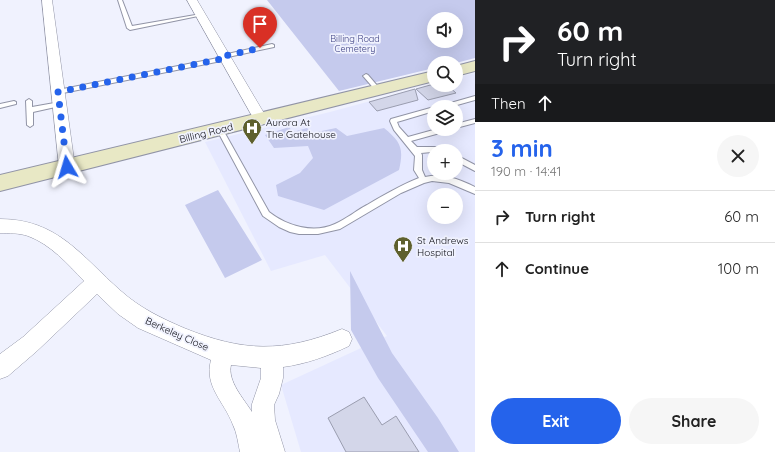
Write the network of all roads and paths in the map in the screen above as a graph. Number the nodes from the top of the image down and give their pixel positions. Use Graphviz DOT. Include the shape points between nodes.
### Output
graph roads {
  1 [pos="47,0"];
  2 [pos="120,0"];
  3 [pos="192,0"];
  4 [pos="201,15"];
  5 [pos="272,46"];
  6 [pos="225,57"];
  7 [pos="475,66"];
  8 [pos="463,69"];
  9 [pos="366,76"];
  10 [pos="427,78"];
  11 [pos="378,90"];
  12 [pos="59,98"];
  13 [pos="475,98"];
  14 [pos="29,101"];
  15 [pos="463,101"];
  16 [pos="14,103"];
  17 [pos="0,106"];
  18 [pos="30,110"];
  19 [pos="427,111"];
  20 [pos="261,120"];
  21 [pos="475,121"];
  22 [pos="463,124"];
  23 [pos="30,125"];
  24 [pos="220,130"];
  25 [pos="427,134"];
  26 [pos="407,140"];
  27 [pos="416,150"];
  28 [pos="427,150"];
  29 [pos="463,162"];
  30 [pos="67,167"];
  31 [pos="475,168"];
  32 [pos="423,179"];
  33 [pos="0,183"];
  34 [pos="475,192"];
  35 [pos="0,226"];
  36 [pos="97,281"];
  37 [pos="342,339"];
  38 [pos="223,353"];
  39 [pos="272,358"];
  40 [pos="0,368"];
  41 [pos="252,452"];
  42 [pos="273,452"];
  1 -- 12 [label="street"];
  2 -- 4 [label="lane" via="130,28"];
  3 -- 4 [label="street"];
  4 -- 6 [label="street"];
  5 -- 6 [label="lane"];
  6 -- 12 [label="lane"];
  6 -- 20 [label="street"];
  7 -- 8 [label="street"];
  9 -- 11 [label="lane"];
  10 -- 11 [label="street, Billing Road"];
  11 -- 20 [label="street, Billing Road"];
  12 -- 18 [label="lane"];
  12 -- 30 [label="street"];
  13 -- 15 [label="lane"];
  14 -- 18 [label="lane"];
  16 -- 17 [label="lane"];
  18 -- 23 [label="lane"];
  19 -- 26 [label="lane" via="393,121 394,126"];
  20 -- 24 [label="street, Billing Road"];
  21 -- 22 [label="lane"];
  24 -- 30 [label="street, Billing Road"];
  24 -- 32 [label="lane" via="266,214 275,222 291,229 309,232 336,227"];
  25 -- 26 [label="lane"];
  26 -- 27 [label="lane"];
  27 -- 28 [label="lane"];
  27 -- 32 [label="lane" via="420,161 418,170"];
  29 -- 31 [label="lane"];
  30 -- 33 [label="street, Billing Road"];
  32 -- 34 [label="lane" via="442,178"];
  35 -- 36 [label="street, Berkeley Close" via="33,230 48,238"];
  36 -- 38 [label="street, Berkeley Close" via="125,307 146,321"];
  36 -- 40 [label="street" via="30,344"];
  37 -- 39 [label="street, Berkeley Close" via="299,355"];
  38 -- 39 [label="street, Berkeley Close"];
  38 -- 41 [label="street" via="219,370 221,381 244,421"];
  39 -- 42 [label="street" via="272,378 263,404 263,420"];
}
